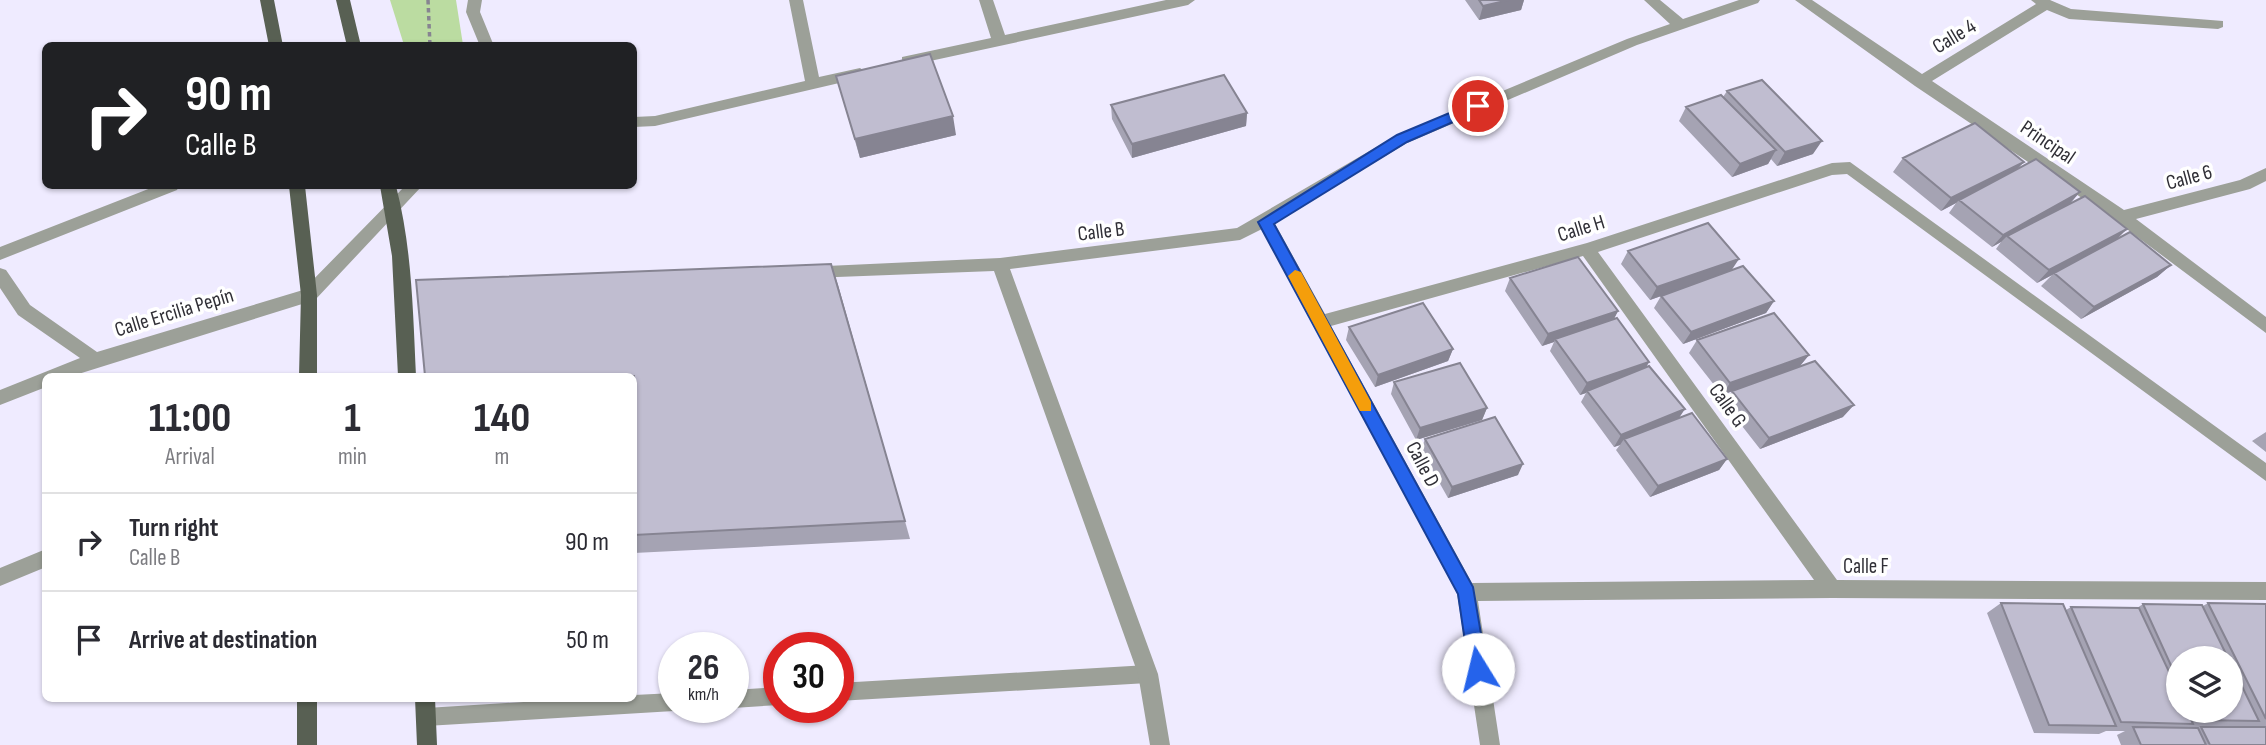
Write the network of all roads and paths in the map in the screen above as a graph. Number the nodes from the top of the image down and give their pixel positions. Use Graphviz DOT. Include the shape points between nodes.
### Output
graph roads {
  1 [pos="267,0"];
  2 [pos="343,0"];
  3 [pos="428,0"];
  4 [pos="475,0"];
  5 [pos="796,0"];
  6 [pos="986,0"];
  7 [pos="1185,0"];
  8 [pos="1651,0"];
  9 [pos="1753,0"];
  10 [pos="1802,0"];
  11 [pos="2042,3"];
  12 [pos="2218,24"];
  13 [pos="1681,25"];
  14 [pos="999,39"];
  15 [pos="275,42"];
  16 [pos="353,42"];
  17 [pos="430,42"];
  18 [pos="485,42"];
  19 [pos="1920,82"];
  20 [pos="813,84"];
  21 [pos="637,122"];
  22 [pos="2266,174"];
  23 [pos="163,189"];
  24 [pos="297,189"];
  25 [pos="389,189"];
  26 [pos="411,189"];
  27 [pos="393,207"];
  28 [pos="2122,218"];
  29 [pos="1266,222"];
  30 [pos="1587,249"];
  31 [pos="0,254"];
  32 [pos="1000,264"];
  33 [pos="792,272"];
  34 [pos="0,275"];
  35 [pos="401,286"];
  36 [pos="425,286"];
  37 [pos="309,295"];
  38 [pos="1320,322"];
  39 [pos="2266,326"];
  40 [pos="95,360"];
  41 [pos="61,373"];
  42 [pos="308,373"];
  43 [pos="407,373"];
  44 [pos="42,381"];
  45 [pos="0,398"];
  46 [pos="2266,473"];
  47 [pos="42,560"];
  48 [pos="0,577"];
  49 [pos="1832,589"];
  50 [pos="2266,591"];
  51 [pos="1467,592"];
  52 [pos="1148,674"];
  53 [pos="854,691"];
  54 [pos="307,702"];
  55 [pos="658,702"];
  56 [pos="426,708"];
  57 [pos="307,745"];
  58 [pos="427,745"];
  59 [pos="1160,745"];
  60 [pos="1490,745"];
  1 -- 15 [label="main road"];
  2 -- 16 [label="main road"];
  3 -- 17 [label="path"];
  4 -- 18 [label="street" via="473,12"];
  5 -- 20 [label="street"];
  6 -- 14 [label="street"];
  7 -- 14 [label="street"];
  8 -- 13 [label="street"];
  9 -- 13 [label="street, Calle B"];
  10 -- 19 [label="street, Principal"];
  11 -- 12 [label="street" via="2069,14"];
  11 -- 19 [label="street, Calle 4"];
  13 -- 29 [label="street, Calle B" via="1402,138"];
  14 -- 20 [label="street"];
  19 -- 28 [label="street, Principal"];
  20 -- 21 [label="street"];
  22 -- 28 [label="street, Calle 6"];
  23 -- 31 [label="street"];
  24 -- 37 [label="main road"];
  25 -- 27 [label="main road"];
  26 -- 27 [label="street"];
  27 -- 35 [label="main road"];
  27 -- 37 [label="street"];
  28 -- 39 [label="street, Principal"];
  29 -- 32 [label="street, Calle B" via="1240,234"];
  29 -- 38 [label="street, Calle D"];
  30 -- 38 [label="street, Calle H"];
  30 -- 46 [label="street, Calle H" via="1832,169 1850,168"];
  30 -- 49 [label="street, Calle G"];
  32 -- 33 [label="street, Calle B"];
  32 -- 52 [label="street"];
  34 -- 40 [label="street" via="24,310"];
  35 -- 36 [label="street"];
  35 -- 43 [label="main road"];
  37 -- 40 [label="street, Calle Ercilia Pepín"];
  37 -- 42 [label="main road"];
  38 -- 51 [label="street, Calle D"];
  40 -- 41 [label="street, Calle Ercilia Pepín"];
  44 -- 45 [label="street"];
  47 -- 48 [label="street"];
  49 -- 50 [label="street, Calle F"];
  49 -- 51 [label="street, Calle F"];
  51 -- 60 [label="street, Calle D"];
  52 -- 53 [label="lane"];
  52 -- 59 [label="street"];
  54 -- 57 [label="main road"];
  55 -- 56 [label="lane"];
  56 -- 58 [label="main road"];
}
